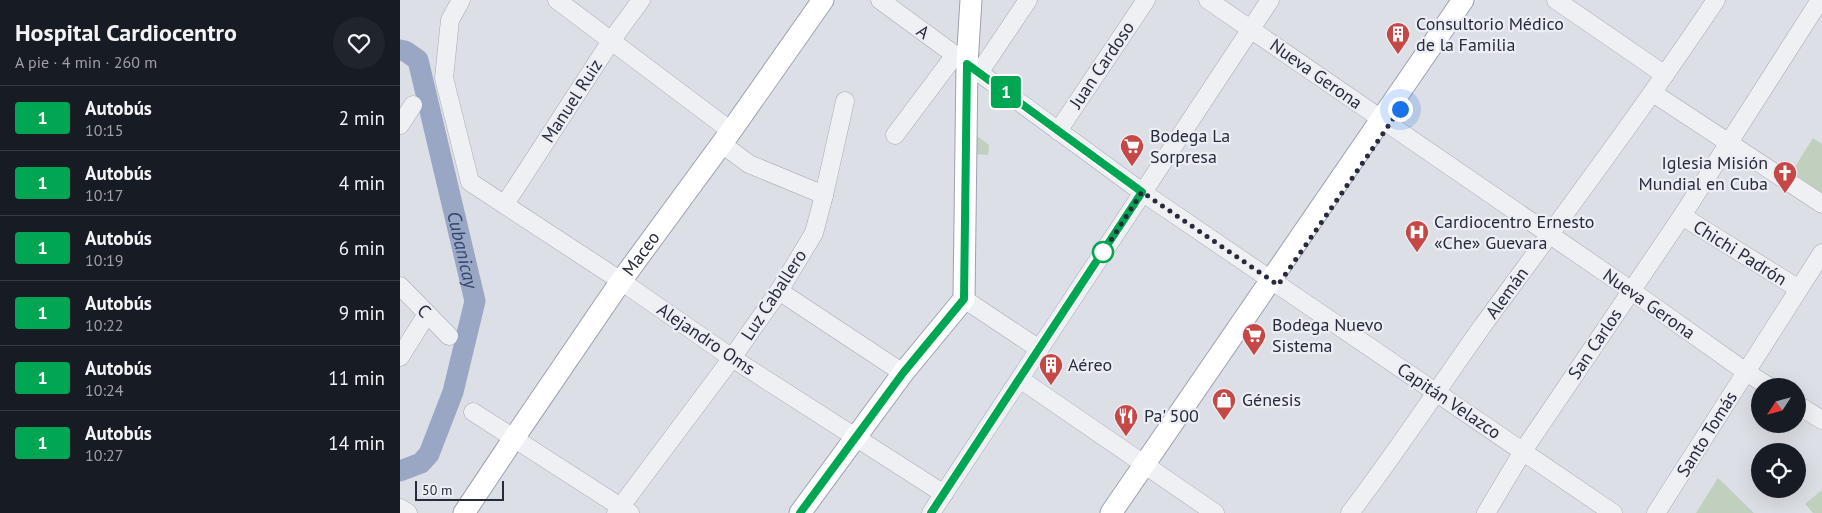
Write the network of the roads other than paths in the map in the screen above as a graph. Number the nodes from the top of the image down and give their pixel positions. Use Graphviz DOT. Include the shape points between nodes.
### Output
graph roads {
  1 [pos="462,0"];
  2 [pos="557,0"];
  3 [pos="641,0"];
  4 [pos="823,0"];
  5 [pos="880,0"];
  6 [pos="971,0"];
  7 [pos="1028,0"];
  8 [pos="1146,0"];
  9 [pos="1208,0"];
  10 [pos="1270,0"];
  11 [pos="1463,0"];
  12 [pos="1473,0"];
  13 [pos="1556,0"];
  14 [pos="1716,0"];
  15 [pos="1820,0"];
  16 [pos="1251,29"];
  17 [pos="611,41"];
  18 [pos="967,64"];
  19 [pos="1665,75"];
  20 [pos="1653,92"];
  21 [pos="845,101"];
  22 [pos="413,105"];
  23 [pos="1385,122"];
  24 [pos="400,124"];
  25 [pos="1058,131"];
  26 [pos="895,135"];
  27 [pos="726,137"];
  28 [pos="1730,144"];
  29 [pos="1142,192"];
  30 [pos="824,195"];
  31 [pos="505,204"];
  32 [pos="1822,204"];
  33 [pos="1682,216"];
  34 [pos="1549,234"];
  35 [pos="1822,253"];
  36 [pos="621,281"];
  37 [pos="1274,282"];
  38 [pos="400,286"];
  39 [pos="1799,290"];
  40 [pos="779,291"];
  41 [pos="1632,291"];
  42 [pos="964,299"];
  43 [pos="427,314"];
  44 [pos="449,336"];
  45 [pos="1039,349"];
  46 [pos="400,357"];
  47 [pos="732,358"];
  48 [pos="1746,372"];
  49 [pos="903,373"];
  50 [pos="1755,378"];
  51 [pos="1020,379"];
  52 [pos="1435,392"];
  53 [pos="1806,410"];
  54 [pos="473,412"];
  55 [pos="1822,420"];
  56 [pos="514,438"];
  57 [pos="855,438"];
  58 [pos="1523,451"];
  59 [pos="1149,468"];
  60 [pos="944,494"];
  61 [pos="400,508"];
  62 [pos="623,511"];
  63 [pos="408,513"];
  64 [pos="464,513"];
  65 [pos="800,513"];
  66 [pos="931,513"];
  67 [pos="1111,513"];
  68 [pos="1124,513"];
  69 [pos="1215,513"];
  70 [pos="1350,513"];
  71 [pos="1486,513"];
  72 [pos="1613,513"];
  73 [pos="1656,513"];
  1 -- 31 [label="street, Alejandro Oms" via="450,20 444,78 470,182"];
  2 -- 17 [label="street"];
  3 -- 17 [label="street, Manuel Ruiz"];
  4 -- 27 [label="main road, Maceo"];
  5 -- 18 [label="street, A"];
  6 -- 18 [label="main road"];
  7 -- 18 [label="street"];
  8 -- 25 [label="street, Juan Cardoso"];
  9 -- 16 [label="street, Nueva Gerona"];
  10 -- 16 [label="street"];
  11 -- 23 [label="main road"];
  12 -- 23 [label="main road"];
  13 -- 19 [label="street"];
  14 -- 19 [label="street, Alemán"];
  15 -- 28 [label="street, San Carlos"];
  16 -- 23 [label="street, Nueva Gerona"];
  16 -- 29 [label="street"];
  17 -- 27 [label="street"];
  17 -- 31 [label="street, Manuel Ruiz"];
  18 -- 25 [label="street, Capitán Velazco"];
  18 -- 26 [label="street"];
  18 -- 42 [label="main road"];
  19 -- 20 [label="street, Alemán"];
  20 -- 28 [label="street"];
  20 -- 34 [label="street, Alemán"];
  21 -- 30 [label="street, Luz Caballero"];
  22 -- 24 [label="street"];
  23 -- 34 [label="street, Nueva Gerona"];
  23 -- 37 [label="main road"];
  25 -- 29 [label="street, Capitán Velazco"];
  27 -- 30 [label="street" via="749,164"];
  27 -- 36 [label="main road, Maceo"];
  28 -- 32 [label="street"];
  28 -- 33 [label="street, San Carlos"];
  29 -- 37 [label="street, Capitán Velazco"];
  29 -- 45 [label="street"];
  30 -- 40 [label="street, Luz Caballero" via="814,232"];
  31 -- 36 [label="street, Alejandro Oms"];
  33 -- 39 [label="street, Chichi Padrón"];
  33 -- 41 [label="street, San Carlos"];
  34 -- 41 [label="street, Nueva Gerona"];
  34 -- 52 [label="street, Alemán"];
  35 -- 39 [label="street, Santo Tomás"];
  36 -- 47 [label="street, Alejandro Oms"];
  36 -- 56 [label="main road, Maceo"];
  37 -- 52 [label="street, Capitán Velazco"];
  37 -- 59 [label="main road"];
  38 -- 43 [label="street, C"];
  39 -- 48 [label="street, Santo Tomás"];
  40 -- 47 [label="street, Luz Caballero"];
  40 -- 49 [label="street"];
  41 -- 48 [label="street, Nueva Gerona"];
  41 -- 58 [label="street, San Carlos"];
  42 -- 45 [label="street"];
  42 -- 49 [label="main road"];
  43 -- 44 [label="street, C"];
  43 -- 46 [label="street"];
  45 -- 51 [label="street"];
  47 -- 57 [label="street, Alejandro Oms"];
  47 -- 62 [label="street, Luz Caballero"];
  48 -- 50 [label="street, Nueva Gerona"];
  48 -- 73 [label="street, Santo Tomás"];
  49 -- 57 [label="main road"];
  51 -- 59 [label="street"];
  51 -- 60 [label="street"];
  52 -- 58 [label="street, Capitán Velazco"];
  52 -- 70 [label="street, Alemán"];
  53 -- 55 [label="street"];
  54 -- 56 [label="street"];
  56 -- 62 [label="street"];
  56 -- 64 [label="main road, Maceo"];
  57 -- 60 [label="street, Alejandro Oms"];
  57 -- 65 [label="main road"];
  58 -- 71 [label="street, San Carlos"];
  58 -- 72 [label="street, Capitán Velazco"];
  59 -- 67 [label="main road"];
  59 -- 68 [label="main road"];
  59 -- 69 [label="street"];
  60 -- 66 [label="street"];
  61 -- 63 [label="street"];
}
